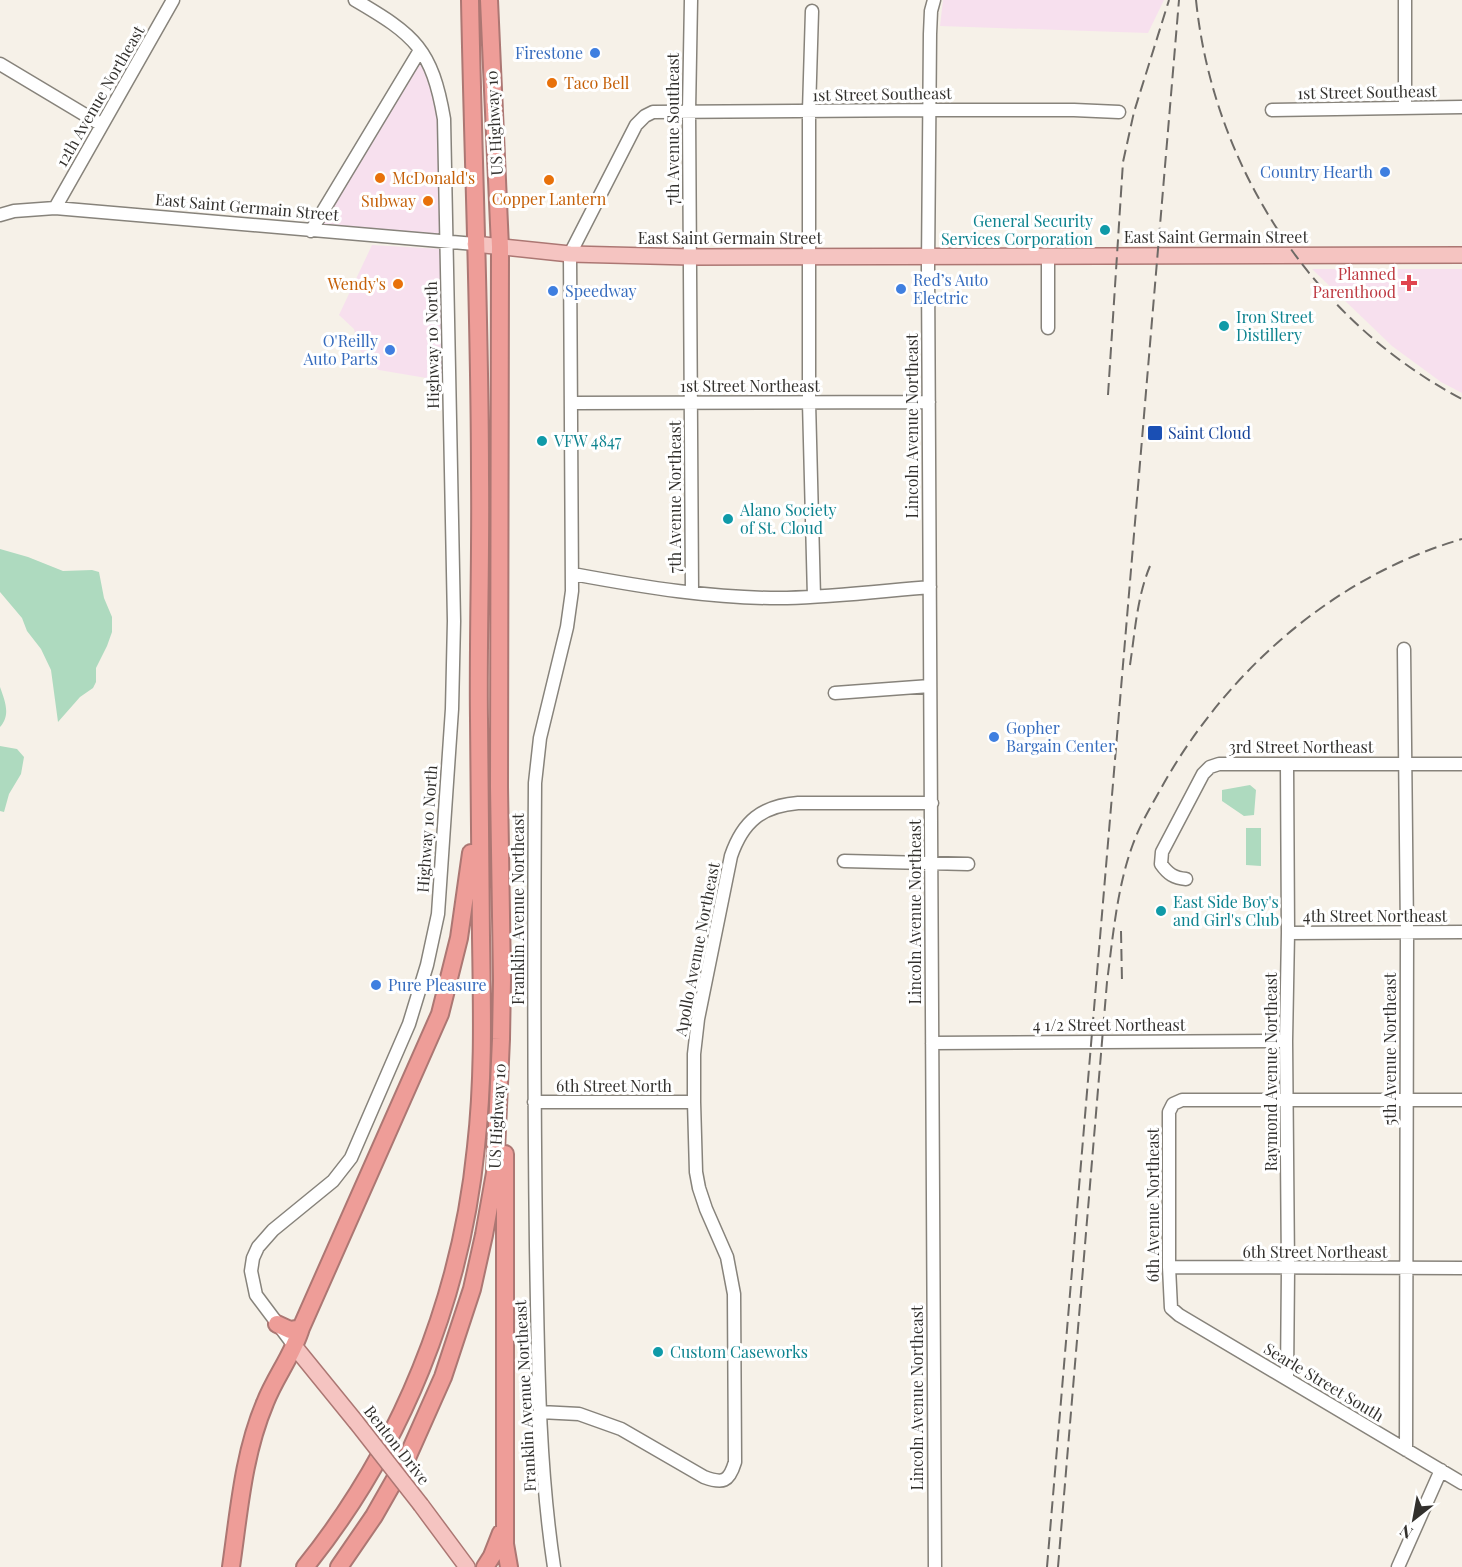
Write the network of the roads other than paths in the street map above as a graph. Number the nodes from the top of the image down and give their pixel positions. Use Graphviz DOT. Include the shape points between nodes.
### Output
graph roads {
  1 [pos="174,0"];
  2 [pos="355,0"];
  3 [pos="470,0"];
  4 [pos="489,0"];
  5 [pos="691,0"];
  6 [pos="1406,0"];
  7 [pos="931,4"];
  8 [pos="812,11"];
  9 [pos="420,50"];
  10 [pos="0,64"];
  11 [pos="1405,107"];
  12 [pos="1462,107"];
  13 [pos="929,110"];
  14 [pos="1272,110"];
  15 [pos="689,111"];
  16 [pos="809,111"];
  17 [pos="1119,112"];
  18 [pos="102,125"];
  19 [pos="55,208"];
  20 [pos="0,215"];
  21 [pos="311,231"];
  22 [pos="446,241"];
  23 [pos="475,244"];
  24 [pos="500,247"];
  25 [pos="570,254"];
  26 [pos="1462,255"];
  27 [pos="810,256"];
  28 [pos="928,256"];
  29 [pos="1048,256"];
  30 [pos="690,257"];
  31 [pos="1048,328"];
  32 [pos="691,402"];
  33 [pos="809,402"];
  34 [pos="929,402"];
  35 [pos="572,403"];
  36 [pos="573,574"];
  37 [pos="930,587"];
  38 [pos="692,592"];
  39 [pos="814,597"];
  40 [pos="1404,649"];
  41 [pos="930,687"];
  42 [pos="835,693"];
  43 [pos="478,714"];
  44 [pos="1287,764"];
  45 [pos="1406,764"];
  46 [pos="1462,764"];
  47 [pos="932,803"];
  48 [pos="844,861"];
  49 [pos="932,864"];
  50 [pos="968,864"];
  51 [pos="1186,879"];
  52 [pos="1407,932"];
  53 [pos="1462,932"];
  54 [pos="1288,933"];
  55 [pos="501,1039"];
  56 [pos="1286,1041"];
  57 [pos="932,1043"];
  58 [pos="1406,1100"];
  59 [pos="1462,1100"];
  60 [pos="1288,1101"];
  61 [pos="534,1102"];
  62 [pos="694,1102"];
  63 [pos="1169,1267"];
  64 [pos="1462,1268"];
  65 [pos="1288,1269"];
  66 [pos="1407,1269"];
  67 [pos="1171,1308"];
  68 [pos="277,1324"];
  69 [pos="302,1328"];
  70 [pos="296,1347"];
  71 [pos="1287,1379"];
  72 [pos="540,1412"];
  73 [pos="1406,1450"];
  74 [pos="1441,1470"];
  75 [pos="1462,1482"];
  76 [pos="506,1514"];
  77 [pos="231,1567"];
  78 [pos="305,1567"];
  79 [pos="339,1567"];
  80 [pos="467,1567"];
  81 [pos="485,1567"];
  82 [pos="509,1567"];
  83 [pos="554,1567"];
  84 [pos="935,1567"];
  85 [pos="1398,1567"];
  1 -- 18 [label="street, 12th Avenue Northeast"];
  2 -- 9 [label="street, Highway 10 North" via="400,28"];
  3 -- 23 [label="highway, US Highway 10"];
  4 -- 24 [label="highway, US Highway 10"];
  5 -- 15 [label="street, 7th Avenue Southeast"];
  6 -- 11 [label="street"];
  7 -- 13 [label="street, Lincoln Avenue Northeast"];
  8 -- 16 [label="street"];
  9 -- 21 [label="street"];
  9 -- 22 [label="street, Highway 10 North" via="434,75 444,119"];
  10 -- 18 [label="street"];
  11 -- 12 [label="street, 1st Street Southeast"];
  11 -- 14 [label="street, 1st Street Southeast"];
  13 -- 16 [label="street, 1st Street Southeast"];
  13 -- 17 [label="street, 1st Street Southeast"];
  13 -- 28 [label="street, Lincoln Avenue Northeast"];
  15 -- 16 [label="street, 1st Street Southeast"];
  15 -- 25 [label="street, 1st Street Southeast" via="660,111 645,116 636,126"];
  15 -- 30 [label="street, 7th Avenue Southeast"];
  16 -- 27 [label="street"];
  18 -- 19 [label="street, 12th Avenue Northeast"];
  19 -- 20 [label="street, East Saint Germain Street"];
  19 -- 21 [label="street, East Saint Germain Street"];
  21 -- 22 [label="street, East Saint Germain Street"];
  22 -- 23 [label="street, East Saint Germain Street"];
  22 -- 68 [label="street, Highway 10 North" via="454,621 438,914 409,1024 351,1158 333,1181 258,1247 251,1271 256,1295"];
  23 -- 24 [label="main road, East Saint Germain Street"];
  23 -- 43 [label="highway, US Highway 10" via="480,472"];
  24 -- 25 [label="main road, East Saint Germain Street"];
  24 -- 55 [label="highway, US Highway 10"];
  25 -- 30 [label="main road, East Saint Germain Street"];
  25 -- 35 [label="street, Franklin Avenue Northeast"];
  26 -- 29 [label="main road, East Saint Germain Street"];
  27 -- 28 [label="main road, East Saint Germain Street"];
  27 -- 30 [label="main road, East Saint Germain Street"];
  27 -- 33 [label="street"];
  28 -- 29 [label="main road, East Saint Germain Street"];
  28 -- 34 [label="street, Lincoln Avenue Northeast"];
  29 -- 31 [label="street"];
  30 -- 32 [label="street, 7th Avenue Northeast"];
  32 -- 33 [label="street, 1st Street Northeast"];
  32 -- 35 [label="street, 1st Street Northeast"];
  32 -- 38 [label="street, 7th Avenue Northeast"];
  33 -- 34 [label="street, 1st Street Northeast"];
  33 -- 39 [label="street"];
  34 -- 37 [label="street, Lincoln Avenue Northeast"];
  35 -- 36 [label="street, Franklin Avenue Northeast"];
  36 -- 38 [label="street"];
  36 -- 61 [label="street, Franklin Avenue Northeast" via="570,610 540,738 535,783"];
  37 -- 39 [label="street"];
  37 -- 41 [label="street, Lincoln Avenue Northeast"];
  38 -- 39 [label="street"];
  40 -- 45 [label="street, 5th Avenue Northeast"];
  41 -- 42 [label="street"];
  41 -- 47 [label="street, Lincoln Avenue Northeast"];
  43 -- 69 [label="highway" via="468,879 447,992 424,1053"];
  43 -- 78 [label="highway" via="482,1067 476,1150 464,1226 430,1344 397,1423 357,1496"];
  44 -- 45 [label="street, 3rd Street Northeast"];
  44 -- 51 [label="street, 3rd Street Northeast" via="1219,764 1203,774 1162,852 1161,864 1166,872 1174,878"];
  44 -- 54 [label="street, Raymond Avenue Northeast"];
  45 -- 46 [label="street, 3rd Street Northeast"];
  45 -- 52 [label="street, 5th Avenue Northeast"];
  47 -- 49 [label="street, Lincoln Avenue Northeast"];
  47 -- 62 [label="street, Apollo Avenue Northeast" via="798,802 766,809 747,825 731,856 698,1019"];
  48 -- 49 [label="street"];
  49 -- 50 [label="street"];
  49 -- 57 [label="street, Lincoln Avenue Northeast"];
  52 -- 53 [label="street, 4th Street Northeast"];
  52 -- 54 [label="street, 4th Street Northeast"];
  52 -- 58 [label="street, 5th Avenue Northeast"];
  54 -- 56 [label="street, Raymond Avenue Northeast"];
  55 -- 76 [label="highway" via="506,1178"];
  55 -- 79 [label="highway, US Highway 10" via="495,1173 463,1320 407,1458"];
  56 -- 57 [label="street, 4 1/2 Street Northeast"];
  56 -- 60 [label="street, Raymond Avenue Northeast"];
  57 -- 84 [label="street, Lincoln Avenue Northeast"];
  58 -- 59 [label="street"];
  58 -- 60 [label="street"];
  58 -- 66 [label="street, 5th Avenue Northeast"];
  60 -- 63 [label="street, 6th Avenue Northeast" via="1173,1104 1169,1112"];
  60 -- 65 [label="street, Raymond Avenue Northeast"];
  61 -- 62 [label="street, 6th Street North"];
  61 -- 72 [label="street, Franklin Avenue Northeast"];
  62 -- 72 [label="street, Apollo Avenue Northeast" via="698,1180 727,1257 734,1294 732,1473 717,1482 621,1429 579,1414"];
  63 -- 65 [label="street, 6th Street Northeast"];
  63 -- 67 [label="street, 6th Avenue Northeast"];
  64 -- 66 [label="street, 6th Street Northeast"];
  65 -- 66 [label="street, 6th Street Northeast"];
  65 -- 71 [label="street, Raymond Avenue Northeast"];
  66 -- 73 [label="street, 5th Avenue Northeast"];
  67 -- 71 [label="street, Searle Street South"];
  68 -- 69 [label="highway" via="290,1330"];
  68 -- 70 [label="street, Highway 10 North"];
  69 -- 70 [label="highway"];
  70 -- 77 [label="highway" via="265,1402 247,1456"];
  70 -- 80 [label="main road, Benton Drive, bridge"];
  71 -- 73 [label="street, Searle Street South"];
  72 -- 83 [label="street, Franklin Avenue Northeast"];
  73 -- 74 [label="street, Searle Street South"];
  74 -- 75 [label="street, Searle Street South"];
  74 -- 85 [label="street"];
  76 -- 81 [label="highway" via="498,1544"];
  76 -- 82 [label="highway"];
}
